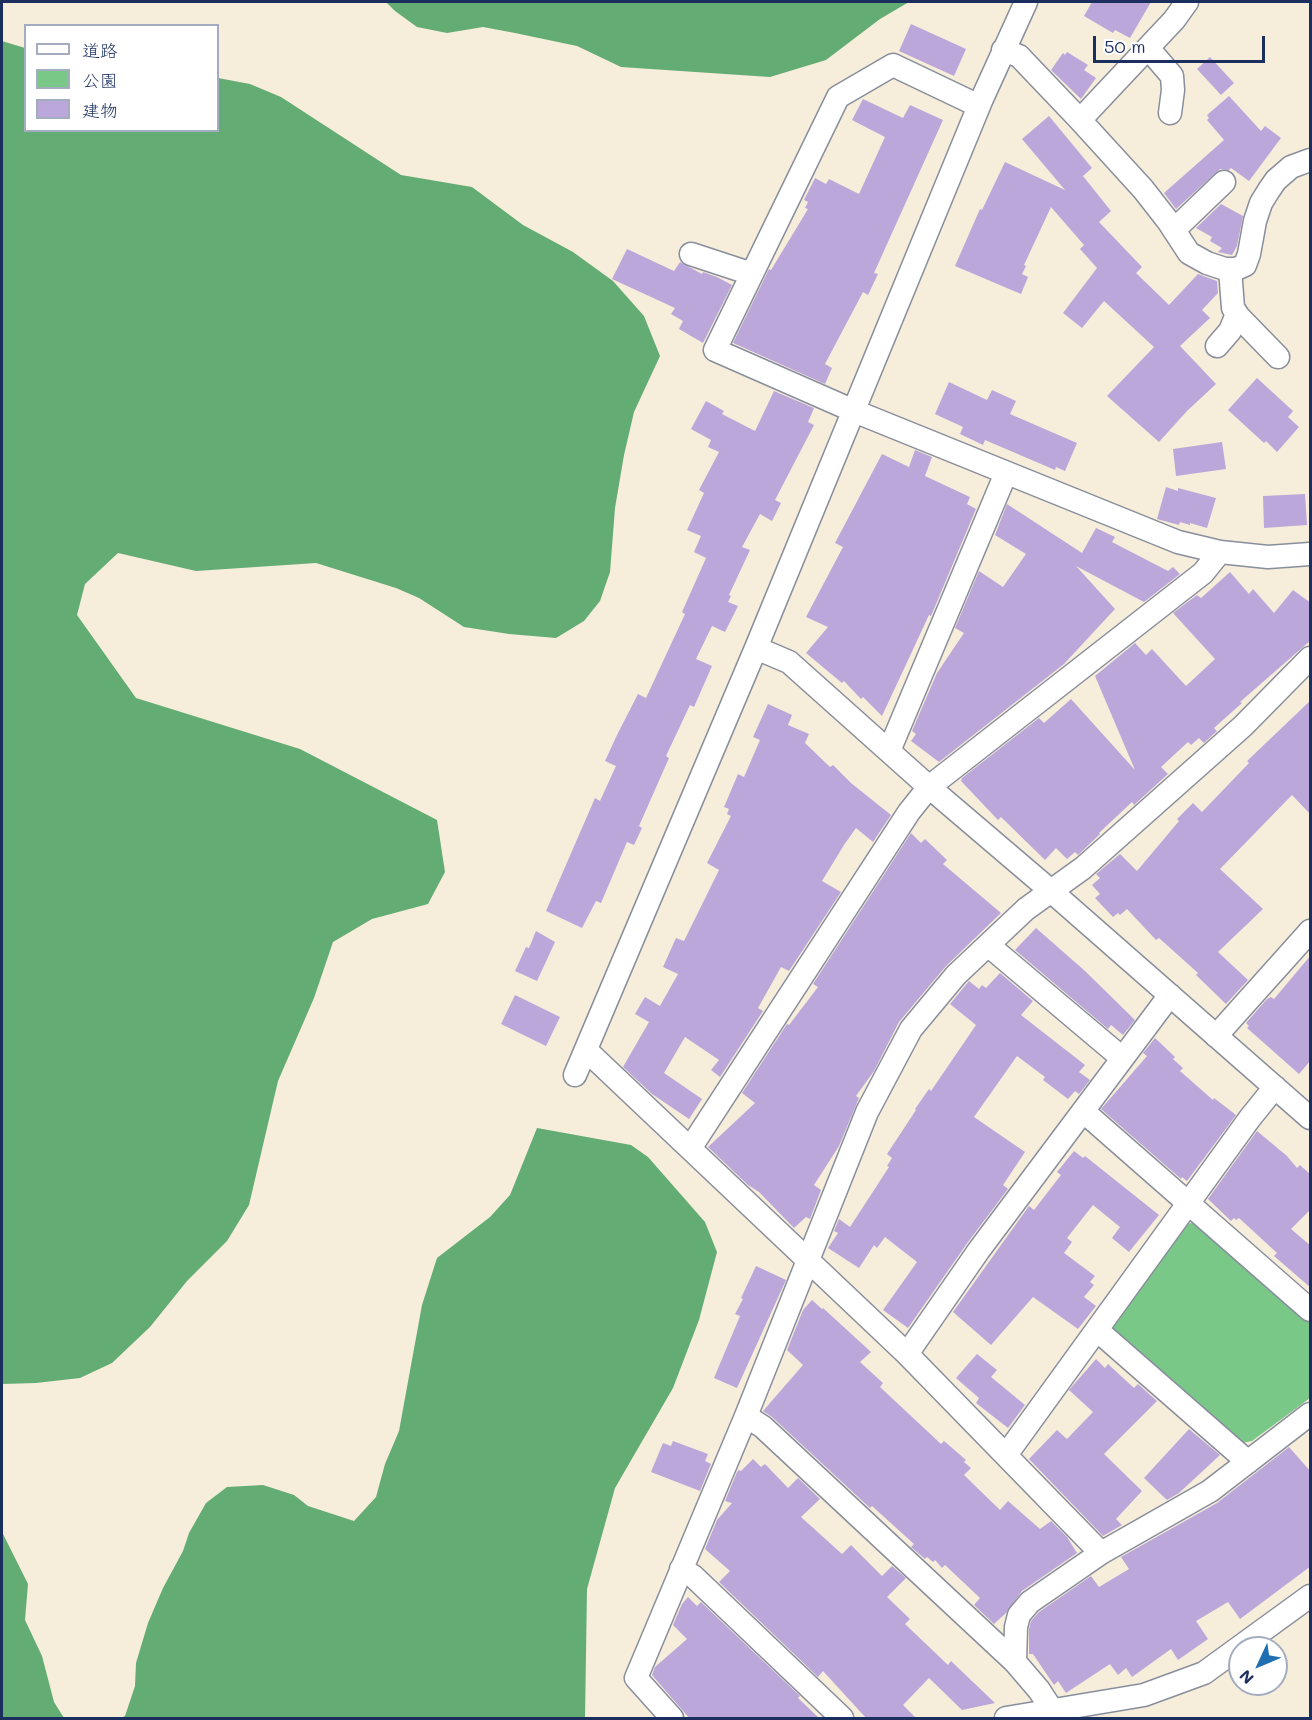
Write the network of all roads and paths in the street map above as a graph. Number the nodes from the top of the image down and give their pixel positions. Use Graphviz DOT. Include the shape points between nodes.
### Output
graph roads {
  1 [pos="1026,2"];
  2 [pos="1187,2"];
  3 [pos="1148,48"];
  4 [pos="1003,50"];
  5 [pos="978,106"];
  6 [pos="1170,113"];
  7 [pos="1080,120"];
  8 [pos="1311,160"];
  9 [pos="1224,182"];
  10 [pos="1174,230"];
  11 [pos="691,254"];
  12 [pos="1230,269"];
  13 [pos="752,274"];
  14 [pos="1237,314"];
  15 [pos="1217,346"];
  16 [pos="1278,357"];
  17 [pos="854,411"];
  18 [pos="1006,473"];
  19 [pos="1220,552"];
  20 [pos="1311,554"];
  21 [pos="756,648"];
  22 [pos="1311,658"];
  23 [pos="889,751"];
  24 [pos="929,788"];
  25 [pos="1051,891"];
  26 [pos="1311,931"];
  27 [pos="988,945"];
  28 [pos="1170,995"];
  29 [pos="1216,1036"];
  30 [pos="586,1050"];
  31 [pos="1122,1058"];
  32 [pos="575,1075"];
  33 [pos="1275,1087"];
  34 [pos="1083,1111"];
  35 [pos="1311,1118"];
  36 [pos="691,1147"];
  37 [pos="1188,1204"];
  38 [pos="808,1258"];
  39 [pos="1311,1310"];
  40 [pos="1097,1330"];
  41 [pos="907,1354"];
  42 [pos="1311,1414"];
  43 [pos="746,1416"];
  44 [pos="1006,1455"];
  45 [pos="1248,1462"];
  46 [pos="1101,1553"];
  47 [pos="681,1569"];
  48 [pos="1311,1596"];
  49 [pos="1015,1662"];
  50 [pos="1052,1710"];
  51 [pos="1019,1717"];
  52 [pos="672,1719"];
  53 [pos="842,1719"];
  1 -- 4 [label="street"];
  2 -- 3 [label="street"];
  3 -- 6 [label="street" via="1172,76"];
  3 -- 7 [label="street"];
  4 -- 5 [label="street"];
  4 -- 7 [label="street" via="1019,56"];
  5 -- 13 [label="street" via="893,65 838,97"];
  5 -- 17 [label="street"];
  7 -- 10 [label="street" via="1143,189"];
  8 -- 12 [label="street" via="1297,163 1276,180 1261,204 1245,265"];
  9 -- 10 [label="street"];
  10 -- 12 [label="street" via="1189,253"];
  11 -- 13 [label="street"];
  12 -- 14 [label="street" via="1233,308"];
  13 -- 17 [label="street" via="715,350"];
  14 -- 15 [label="street" via="1230,331"];
  14 -- 16 [label="street"];
  17 -- 18 [label="street"];
  17 -- 21 [label="street"];
  18 -- 19 [label="street" via="1178,542"];
  18 -- 23 [label="street"];
  19 -- 20 [label="street" via="1283,557"];
  19 -- 24 [label="street" via="1203,573"];
  21 -- 23 [label="street" via="789,662"];
  21 -- 30 [label="street"];
  22 -- 25 [label="street" via="1243,726 1083,868"];
  23 -- 24 [label="street"];
  24 -- 25 [label="street"];
  24 -- 36 [label="street" via="909,812"];
  25 -- 27 [label="street"];
  25 -- 28 [label="street"];
  26 -- 29 [label="street"];
  27 -- 31 [label="street"];
  27 -- 38 [label="street" via="956,975 910,1029 867,1112"];
  28 -- 29 [label="street"];
  28 -- 31 [label="street"];
  29 -- 33 [label="street"];
  30 -- 32 [label="street"];
  30 -- 36 [label="street"];
  31 -- 34 [label="street"];
  33 -- 35 [label="street"];
  33 -- 37 [label="street"];
  34 -- 37 [label="street"];
  34 -- 41 [label="street"];
  36 -- 38 [label="street"];
  37 -- 39 [label="street"];
  37 -- 40 [label="street"];
  38 -- 41 [label="street"];
  38 -- 43 [label="street"];
  40 -- 44 [label="street"];
  40 -- 45 [label="street"];
  41 -- 44 [label="street"];
  42 -- 45 [label="street"];
  43 -- 47 [label="street"];
  43 -- 49 [label="street" via="764,1428"];
  44 -- 46 [label="street"];
  45 -- 46 [label="street" via="1210,1491"];
  46 -- 49 [label="street" via="1043,1592 1019,1615"];
  47 -- 52 [label="street" via="636,1678"];
  47 -- 53 [label="street" via="693,1576"];
  48 -- 50 [label="street" via="1204,1672 1144,1695"];
  49 -- 50 [label="street"];
  50 -- 51 [label="street"];
}
